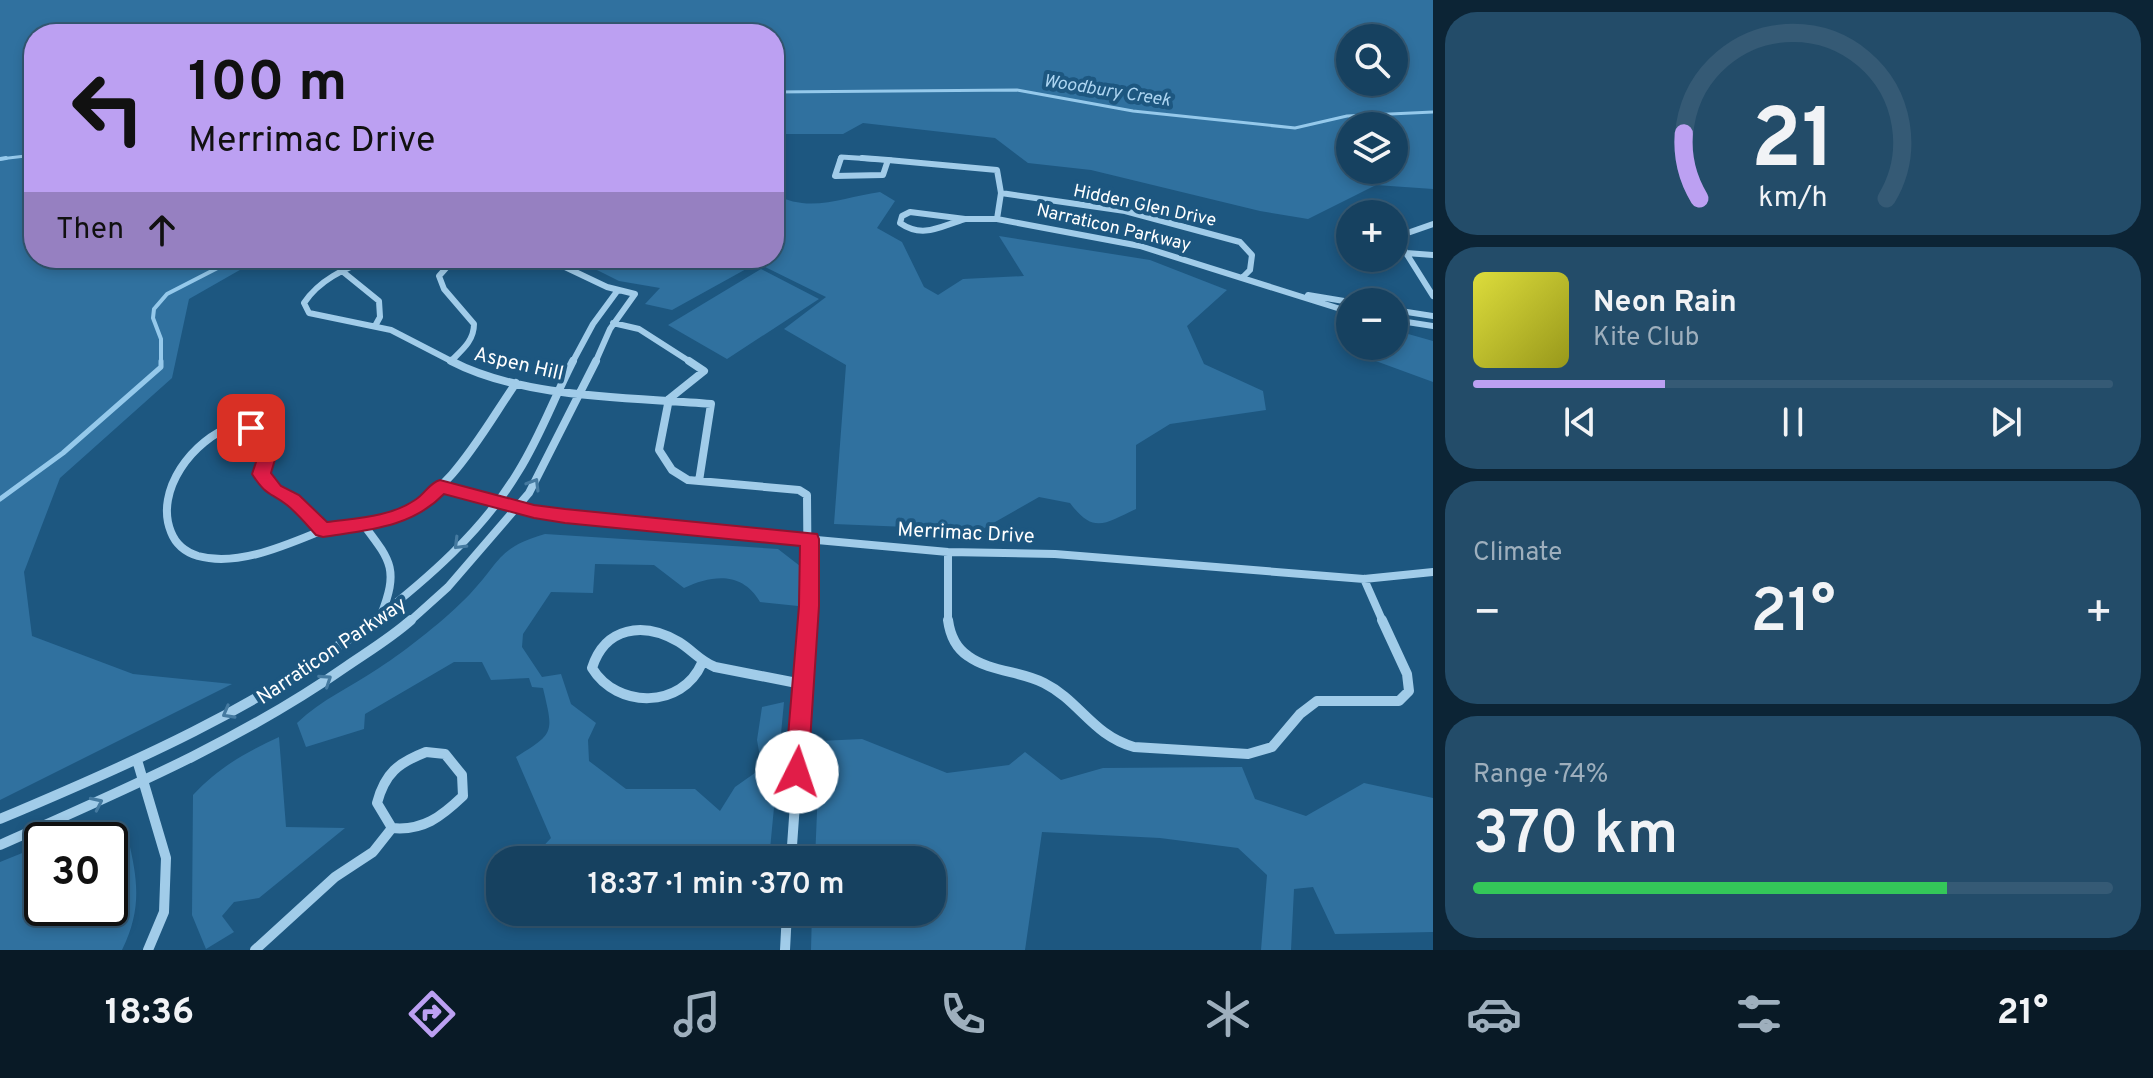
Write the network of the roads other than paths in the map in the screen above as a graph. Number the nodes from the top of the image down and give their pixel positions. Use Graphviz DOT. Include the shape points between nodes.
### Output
graph roads {
  1 [pos="888,159"];
  2 [pos="1001,193"];
  3 [pos="965,219"];
  4 [pos="997,219"];
  5 [pos="1433,224"];
  6 [pos="1408,233"];
  7 [pos="1408,253"];
  8 [pos="1433,255"];
  9 [pos="1408,256"];
  10 [pos="349,268"];
  11 [pos="446,268"];
  12 [pos="568,268"];
  13 [pos="342,271"];
  14 [pos="1243,277"];
  15 [pos="618,290"];
  16 [pos="1300,294"];
  17 [pos="1433,296"];
  18 [pos="1336,300"];
  19 [pos="1336,307"];
  20 [pos="1408,312"];
  21 [pos="1433,316"];
  22 [pos="1408,322"];
  23 [pos="613,323"];
  24 [pos="375,326"];
  25 [pos="1433,326"];
  26 [pos="451,361"];
  27 [pos="516,383"];
  28 [pos="560,391"];
  29 [pos="581,393"];
  30 [pos="669,399"];
  31 [pos="699,481"];
  32 [pos="440,486"];
  33 [pos="498,501"];
  34 [pos="519,507"];
  35 [pos="363,524"];
  36 [pos="323,530"];
  37 [pos="810,539"];
  38 [pos="948,552"];
  39 [pos="1433,572"];
  40 [pos="1364,579"];
  41 [pos="380,616"];
  42 [pos="702,663"];
  43 [pos="802,684"];
  44 [pos="137,760"];
  45 [pos="143,781"];
  46 [pos="0,819"];
  47 [pos="392,828"];
  48 [pos="0,845"];
  49 [pos="792,846"];
  50 [pos="786,926"];
  51 [pos="148,950"];
  52 [pos="255,950"];
  53 [pos="785,950"];
  1 -- 1 [label="street" via="841,157 835,176 883,175"];
  1 -- 2 [label="street" via="997,170"];
  2 -- 4 [label="street"];
  2 -- 14 [label="street, Hidden Glen Drive" via="1125,211 1240,242 1252,255"];
  3 -- 3 [label="street" via="910,212 900,223 917,233 930,233"];
  3 -- 4 [label="street, Narraticon Parkway"];
  4 -- 14 [label="street, Narraticon Parkway" via="1140,246"];
  5 -- 6 [label="street"];
  7 -- 8 [label="street"];
  9 -- 17 [label="street"];
  10 -- 13 [label="street, Aspen Hill"];
  11 -- 26 [label="street, Aspen Hill" via="439,276 444,291 475,324 470,342"];
  12 -- 15 [label="street"];
  13 -- 24 [label="street" via="379,301"];
  13 -- 24 [label="street, Aspen Hill" via="310,292 304,303 309,313"];
  14 -- 16 [label="street, Narraticon Parkway"];
  15 -- 23 [label="street, Narraticon Parkway" via="635,294"];
  15 -- 28 [label="street, Narraticon Parkway" via="590,329"];
  16 -- 18 [label="street, Narraticon Parkway"];
  16 -- 19 [label="street, Narraticon Parkway"];
  20 -- 21 [label="street"];
  22 -- 25 [label="street"];
  23 -- 29 [label="street, Narraticon Parkway"];
  23 -- 30 [label="street" via="639,329 704,371"];
  24 -- 26 [label="street, Aspen Hill"];
  26 -- 27 [label="street, Aspen Hill"];
  27 -- 28 [label="street, Aspen Hill"];
  27 -- 32 [label="street"];
  28 -- 29 [label="street, Aspen Hill"];
  28 -- 33 [label="street, Narraticon Parkway"];
  29 -- 30 [label="street, Aspen Hill"];
  34 -- 29 [label="street, Narraticon Parkway, one-way"];
  30 -- 31 [label="street" via="659,450 672,470"];
  30 -- 31 [label="street, Aspen Hill" via="711,404"];
  31 -- 37 [label="street" via="803,492 809,501"];
  32 -- 33 [label="street, Merrimac Drive"];
  32 -- 35 [label="street" via="423,504 390,520"];
  33 -- 34 [label="street, Merrimac Drive"];
  33 -- 41 [label="street, Narraticon Parkway, one-way" via="408,595"];
  34 -- 37 [label="street, Merrimac Drive" via="596,520"];
  45 -- 34 [label="street, Narraticon Parkway, one-way" via="287,705 392,635 448,587"];
  35 -- 36 [label="street"];
  35 -- 41 [label="street" via="391,565 395,581"];
  36 -- 36 [label="street" via="261,474 266,439 251,428 233,425 208,439 167,497 167,525 179,547 195,555 228,557 274,550"];
  37 -- 38 [label="street, Merrimac Drive"];
  37 -- 43 [label="street"];
  38 -- 40 [label="street, Merrimac Drive" via="1055,554"];
  38 -- 40 [label="street" via="948,624 956,646 986,665 1043,682 1100,732 1134,747 1248,754 1272,747 1317,701 1399,701 1409,691 1407,674"];
  39 -- 40 [label="street, Merrimac Drive"];
  41 -- 44 [label="street, Narraticon Parkway, one-way" via="260,696"];
  42 -- 42 [label="street" via="665,635 621,632 607,637 595,652 592,668 603,683 658,698 690,684"];
  42 -- 43 [label="street"];
  43 -- 49 [label="street"];
  44 -- 45 [label="street"];
  44 -- 46 [label="street, Narraticon Parkway"];
  48 -- 45 [label="street, Narraticon Parkway, one-way"];
  45 -- 51 [label="street" via="166,858 164,912"];
  47 -- 47 [label="street" via="410,831 438,820 463,796 462,775 445,754 426,752 399,763 383,777 377,803"];
  47 -- 52 [label="street" via="373,852 335,877"];
  50 -- 53 [label="street"];
}
